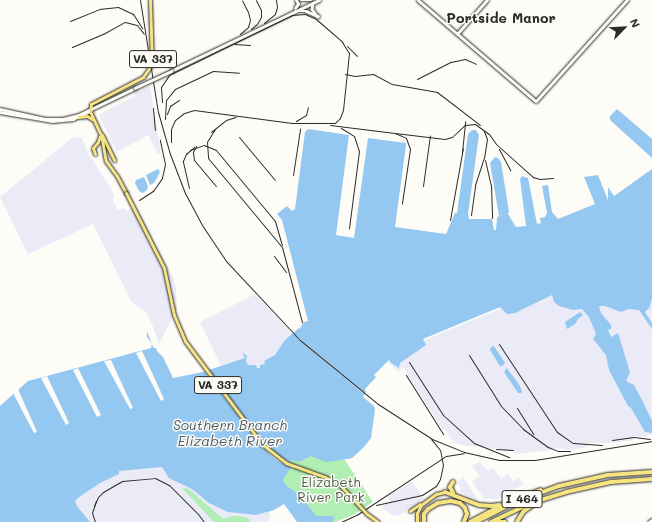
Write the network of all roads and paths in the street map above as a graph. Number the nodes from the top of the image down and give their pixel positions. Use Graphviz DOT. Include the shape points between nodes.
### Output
graph roads {
  1 [pos="150,0"];
  2 [pos="296,0"];
  3 [pos="301,0"];
  4 [pos="311,0"];
  5 [pos="418,0"];
  6 [pos="487,0"];
  7 [pos="627,0"];
  8 [pos="317,1"];
  9 [pos="304,6"];
  10 [pos="290,12"];
  11 [pos="457,34"];
  12 [pos="92,104"];
  13 [pos="96,107"];
  14 [pos="0,109"];
  15 [pos="90,111"];
  16 [pos="0,112"];
  17 [pos="80,117"];
  18 [pos="56,120"];
  19 [pos="99,131"];
  20 [pos="103,143"];
  21 [pos="96,144"];
  22 [pos="103,153"];
  23 [pos="105,161"];
  24 [pos="652,472"];
  25 [pos="652,479"];
  26 [pos="453,482"];
  27 [pos="571,483"];
  28 [pos="442,492"];
  29 [pos="551,496"];
  30 [pos="516,499"];
  31 [pos="468,500"];
  32 [pos="424,503"];
  33 [pos="410,511"];
  34 [pos="652,520"];
  35 [pos="378,522"];
  36 [pos="417,522"];
  37 [pos="424,522"];
  38 [pos="464,522"];
  39 [pos="470,522"];
  40 [pos="476,522"];
  41 [pos="491,522"];
  42 [pos="496,522"];
  43 [pos="505,522"];
  44 [pos="517,522"];
  45 [pos="649,522"];
  1 -- 12 [label="main road, VA 337" via="153,58 150,68 140,79"];
  2 -- 10 [label="main road" via="297,7"];
  3 -- 4 [label="main road"];
  4 -- 9 [label="main road"];
  5 -- 11 [label="main road"];
  6 -- 11 [label="main road"];
  7 -- 11 [label="main road" via="536,102"];
  8 -- 9 [label="main road"];
  8 -- 10 [label="main road" via="311,7 318,16 304,10"];
  9 -- 10 [label="main road"];
  10 -- 13 [label="main road, bridge"];
  12 -- 13 [label="main road"];
  12 -- 15 [label="main road"];
  13 -- 15 [label="main road"];
  14 -- 18 [label="main road"];
  15 -- 17 [label="main road"];
  15 -- 18 [label="main road"];
  15 -- 19 [label="main road, VA 337"];
  16 -- 18 [label="main road"];
  17 -- 18 [label="main road"];
  17 -- 19 [label="main road" via="87,116"];
  19 -- 20 [label="main road, VA 337"];
  19 -- 21 [label="main road" via="100,139"];
  19 -- 23 [label="main road" via="114,160 109,155"];
  20 -- 21 [label="main road"];
  20 -- 22 [label="main road, VA 337"];
  21 -- 22 [label="main road" via="93,148 95,154 94,149 98,146"];
  22 -- 23 [label="main road, VA 337"];
  23 -- 35 [label="main road, VA 337, bridge" via="117,176 164,268 174,314 182,335 262,444 286,463 339,484"];
  24 -- 27 [label="highway, I 464" via="612,475"];
  25 -- 29 [label="highway, I 464" via="601,484"];
  26 -- 31 [label="highway" via="450,486 451,491"];
  27 -- 30 [label="highway" via="537,490"];
  27 -- 40 [label="highway, I 464" via="527,497"];
  28 -- 31 [label="highway"];
  28 -- 32 [label="main road"];
  29 -- 41 [label="highway, I 464" via="522,506"];
  29 -- 44 [label="highway" via="525,510"];
  30 -- 31 [label="highway" via="491,506 479,505"];
  30 -- 39 [label="highway"];
  32 -- 33 [label="main road"];
  32 -- 36 [label="main road" via="419,508"];
  34 -- 45 [label="main road"];
  37 -- 38 [label="highway" via="424,514 428,509 438,503 449,501 464,506 467,514"];
  42 -- 43 [label="highway"];
}
